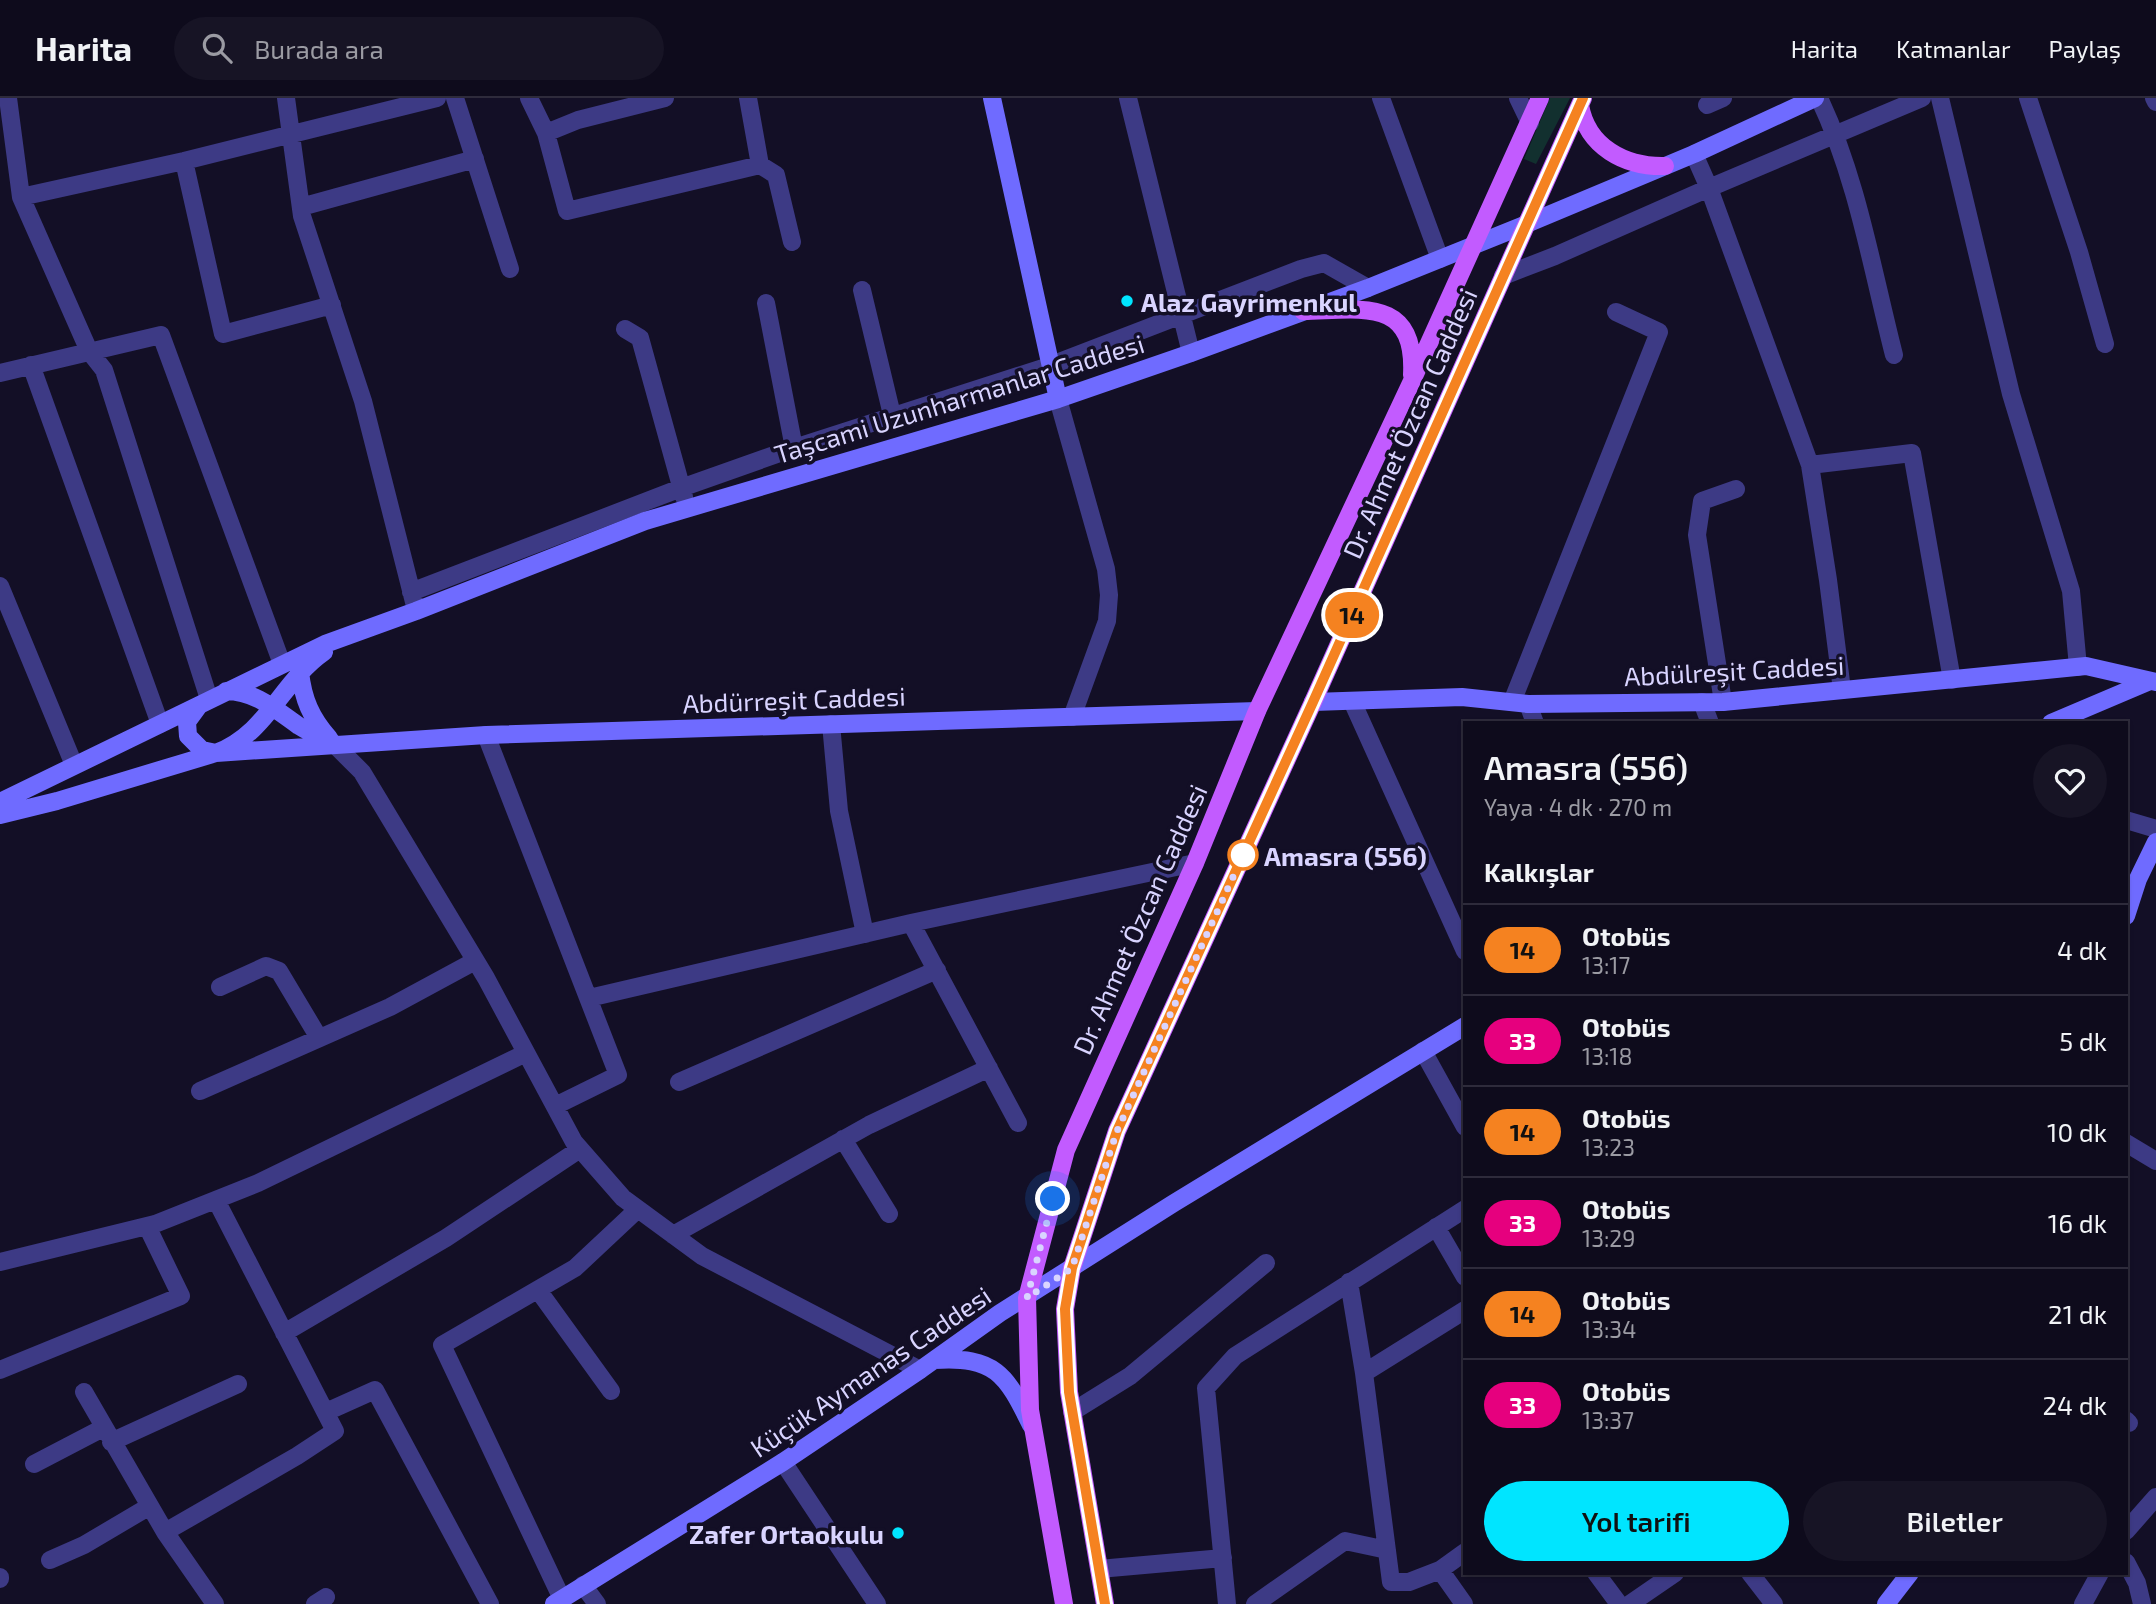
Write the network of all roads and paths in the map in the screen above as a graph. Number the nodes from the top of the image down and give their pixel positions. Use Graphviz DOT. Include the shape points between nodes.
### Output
graph roads {
  1 [pos="286,98"];
  2 [pos="437,98"];
  3 [pos="455,98"];
  4 [pos="529,98"];
  5 [pos="665,98"];
  6 [pos="748,98"];
  7 [pos="992,98"];
  8 [pos="1128,98"];
  9 [pos="1381,98"];
  10 [pos="1518,98"];
  11 [pos="1540,98"];
  12 [pos="1817,98"];
  13 [pos="1922,98"];
  14 [pos="1940,98"];
  15 [pos="2028,98"];
  16 [pos="1582,101"];
  17 [pos="6,108"];
  18 [pos="1530,123"];
  19 [pos="546,133"];
  20 [pos="1835,134"];
  21 [pos="291,135"];
  22 [pos="1694,154"];
  23 [pos="475,159"];
  24 [pos="184,162"];
  25 [pos="760,165"];
  26 [pos="1665,166"];
  27 [pos="1709,188"];
  28 [pos="21,197"];
  29 [pos="301,207"];
  30 [pos="1529,223"];
  31 [pos="792,242"];
  32 [pos="1475,245"];
  33 [pos="1440,259"];
  34 [pos="510,269"];
  35 [pos="1503,276"];
  36 [pos="1368,288"];
  37 [pos="862,290"];
  38 [pos="766,303"];
  39 [pos="332,305"];
  40 [pos="1303,311"];
  41 [pos="1616,312"];
  42 [pos="1181,317"];
  43 [pos="625,329"];
  44 [pos="2105,344"];
  45 [pos="89,351"];
  46 [pos="1191,353"];
  47 [pos="1894,355"];
  48 [pos="31,365"];
  49 [pos="1049,366"];
  50 [pos="0,373"];
  51 [pos="1411,383"];
  52 [pos="1058,399"];
  53 [pos="892,415"];
  54 [pos="794,448"];
  55 [pos="1810,465"];
  56 [pos="681,488"];
  57 [pos="1736,489"];
  58 [pos="687,507"];
  59 [pos="0,586"];
  60 [pos="411,592"];
  61 [pos="416,611"];
  62 [pos="346,638"];
  63 [pos="282,664"];
  64 [pos="2078,667"];
  65 [pos="300,672"];
  66 [pos="1952,680"];
  67 [pos="2153,681"];
  68 [pos="1842,690"];
  69 [pos="226,691"];
  70 [pos="205,701"];
  71 [pos="1352,701"];
  72 [pos="1313,702"];
  73 [pos="1702,702"];
  74 [pos="1723,702"];
  75 [pos="1520,703"];
  76 [pos="272,707"];
  77 [pos="1257,711"];
  78 [pos="1072,717"];
  79 [pos="1534,721"];
  80 [pos="1709,721"];
  81 [pos="2055,721"];
  82 [pos="160,724"];
  83 [pos="831,724"];
  84 [pos="486,735"];
  85 [pos="333,743"];
  86 [pos="216,753"];
  87 [pos="74,765"];
  88 [pos="0,802"];
  89 [pos="0,815"];
  90 [pos="2128,821"];
  91 [pos="2156,829"];
  92 [pos="2156,842"];
  93 [pos="1195,863"];
  94 [pos="2128,910"];
  95 [pos="911,923"];
  96 [pos="865,933"];
  97 [pos="1463,947"];
  98 [pos="475,961"];
  99 [pos="937,970"];
  100 [pos="220,987"];
  101 [pos="589,998"];
  102 [pos="1463,1027"];
  103 [pos="319,1038"];
  104 [pos="1423,1051"];
  105 [pos="527,1053"];
  106 [pos="989,1068"];
  107 [pos="679,1082"];
  108 [pos="200,1091"];
  109 [pos="555,1106"];
  110 [pos="1018,1123"];
  111 [pos="1463,1123"];
  112 [pos="843,1139"];
  113 [pos="2128,1144"];
  114 [pos="580,1149"];
  115 [pos="2156,1161"];
  116 [pos="216,1200"];
  117 [pos="638,1209"];
  118 [pos="1463,1210"];
  119 [pos="888,1214"];
  120 [pos="147,1226"];
  121 [pos="1437,1227"];
  122 [pos="673,1235"];
  123 [pos="0,1262"];
  124 [pos="1266,1263"];
  125 [pos="1072,1268"];
  126 [pos="1463,1273"];
  127 [pos="1349,1282"];
  128 [pos="538,1290"];
  129 [pos="1027,1298"];
  130 [pos="1463,1311"];
  131 [pos="284,1332"];
  132 [pos="927,1365"];
  133 [pos="0,1370"];
  134 [pos="1364,1373"];
  135 [pos="238,1384"];
  136 [pos="611,1391"];
  137 [pos="84,1392"];
  138 [pos="326,1412"];
  139 [pos="1072,1412"];
  140 [pos="1034,1432"];
  141 [pos="107,1435"];
  142 [pos="783,1462"];
  143 [pos="34,1464"];
  144 [pos="2156,1497"];
  145 [pos="150,1506"];
  146 [pos="2128,1529"];
  147 [pos="165,1532"];
  148 [pos="1387,1550"];
  149 [pos="1463,1553"];
  150 [pos="1223,1558"];
  151 [pos="50,1560"];
  152 [pos="2128,1566"];
  153 [pos="1099,1569"];
  154 [pos="1440,1570"];
  155 [pos="1597,1575"];
  156 [pos="1672,1575"];
  157 [pos="1752,1575"];
  158 [pos="1908,1575"];
  159 [pos="2099,1575"];
  160 [pos="583,1584"];
  161 [pos="558,1601"];
  162 [pos="210,1602"];
  163 [pos="489,1604"];
  164 [pos="597,1604"];
  165 [pos="877,1604"];
  166 [pos="1064,1604"];
  167 [pos="1105,1604"];
  168 [pos="1227,1604"];
  169 [pos="1255,1604"];
  170 [pos="1464,1604"];
  171 [pos="1619,1604"];
  172 [pos="1630,1604"];
  173 [pos="1774,1604"];
  174 [pos="1886,1604"];
  175 [pos="2083,1604"];
  176 [pos="2142,1604"];
  1 -- 21 [label="street"];
  2 -- 21 [label="street"];
  3 -- 23 [label="street"];
  4 -- 19 [label="street"];
  5 -- 19 [label="street"];
  6 -- 25 [label="street"];
  7 -- 49 [label="street"];
  8 -- 42 [label="street"];
  9 -- 33 [label="street"];
  10 -- 18 [label="street"];
  11 -- 18 [label="main road, Dr. Ahmet Özcan Caddesi"];
  12 -- 20 [label="street"];
  12 -- 22 [label="street, Taşcami Uzunharmanlar Caddesi"];
  13 -- 20 [label="street"];
  14 -- 64 [label="street" via="2011,394 2071,591"];
  15 -- 44 [label="street"];
  16 -- 26 [label="main road" via="1588,130 1607,150 1632,163"];
  16 -- 30 [label="main road, Dr. Ahmet Özcan Caddesi"];
  17 -- 28 [label="street"];
  18 -- 32 [label="main road, Dr. Ahmet Özcan Caddesi"];
  19 -- 25 [label="street" via="567,211"];
  20 -- 27 [label="street"];
  20 -- 47 [label="street"];
  21 -- 24 [label="street"];
  21 -- 29 [label="street"];
  22 -- 26 [label="street, Taşcami Uzunharmanlar Caddesi"];
  22 -- 27 [label="street"];
  23 -- 29 [label="street"];
  23 -- 34 [label="street"];
  24 -- 28 [label="street"];
  24 -- 39 [label="street" via="223,334"];
  25 -- 31 [label="street" via="775,175"];
  26 -- 30 [label="street, Taşcami Uzunharmanlar Caddesi"];
  27 -- 35 [label="street"];
  27 -- 55 [label="street"];
  28 -- 45 [label="street"];
  29 -- 39 [label="street"];
  30 -- 32 [label="street, Taşcami Uzunharmanlar Caddesi"];
  30 -- 35 [label="main road, Dr. Ahmet Özcan Caddesi"];
  32 -- 33 [label="street, Taşcami Uzunharmanlar Caddesi"];
  32 -- 51 [label="main road, Dr. Ahmet Özcan Caddesi"];
  33 -- 36 [label="street, Taşcami Uzunharmanlar Caddesi"];
  35 -- 72 [label="main road, Dr. Ahmet Özcan Caddesi"];
  36 -- 40 [label="street, Taşcami Uzunharmanlar Caddesi"];
  36 -- 42 [label="street" via="1324,263"];
  37 -- 53 [label="street"];
  38 -- 54 [label="street"];
  39 -- 60 [label="street" via="363,401"];
  40 -- 46 [label="street, Taşcami Uzunharmanlar Caddesi"];
  40 -- 51 [label="main road" via="1372,310 1394,318 1411,348"];
  41 -- 75 [label="street" via="1659,332"];
  42 -- 46 [label="street"];
  42 -- 49 [label="street"];
  43 -- 56 [label="street" via="640,338"];
  45 -- 48 [label="street"];
  45 -- 63 [label="street" via="161,335"];
  45 -- 70 [label="street" via="104,370"];
  46 -- 52 [label="street, Taşcami Uzunharmanlar Caddesi"];
  48 -- 50 [label="street"];
  48 -- 82 [label="street"];
  49 -- 52 [label="street"];
  49 -- 53 [label="street"];
  51 -- 77 [label="main road, Dr. Ahmet Özcan Caddesi"];
  52 -- 58 [label="street, Taşcami Uzunharmanlar Caddesi"];
  52 -- 78 [label="street" via="1106,569 1109,595 1107,621"];
  53 -- 54 [label="street"];
  54 -- 56 [label="street"];
  55 -- 66 [label="street" via="1912,453"];
  55 -- 68 [label="street"];
  56 -- 58 [label="street"];
  56 -- 60 [label="street"];
  57 -- 74 [label="street" via="1702,501 1697,535"];
  58 -- 61 [label="street, Taşcami Uzunharmanlar Caddesi"];
  59 -- 87 [label="street"];
  60 -- 61 [label="street"];
  61 -- 62 [label="street, Taşcami Uzunharmanlar Caddesi"];
  62 -- 63 [label="street, Taşcami Uzunharmanlar Caddesi"];
  62 -- 65 [label="street, Taşcami Uzunharmanlar Caddesi"];
  63 -- 69 [label="street, Taşcami Uzunharmanlar Caddesi"];
  64 -- 66 [label="street, Abdülreşit Caddesi"];
  64 -- 67 [label="street, Abdülreşit Caddesi"];
  65 -- 76 [label="street, Taşcami Uzunharmanlar Caddesi"];
  65 -- 85 [label="street" via="311,716"];
  66 -- 68 [label="street, Abdülreşit Caddesi"];
  67 -- 81 [label="street"];
  68 -- 74 [label="street, Abdülreşit Caddesi"];
  69 -- 70 [label="street"];
  69 -- 76 [label="street, Abdürreşit Caddesi" via="245,692"];
  70 -- 82 [label="street"];
  70 -- 86 [label="street" via="187,722 188,736 202,750"];
  71 -- 72 [label="street, Abdülreşit Caddesi"];
  71 -- 75 [label="street, Abdülreşit Caddesi" via="1462,697"];
  71 -- 97 [label="street"];
  72 -- 125 [label="main road, Dr. Ahmet Özcan Caddesi" via="1117,1131"];
  73 -- 74 [label="street, Abdülreşit Caddesi"];
  73 -- 75 [label="street, Abdülreşit Caddesi"];
  73 -- 80 [label="street"];
  75 -- 79 [label="street"];
  76 -- 85 [label="street, Abdürreşit Caddesi"];
  76 -- 86 [label="street, Taşcami Uzunharmanlar Caddesi" via="244,740"];
  77 -- 78 [label="street, Abdürreşit Caddesi"];
  77 -- 93 [label="main road, Dr. Ahmet Özcan Caddesi"];
  78 -- 83 [label="street, Abdürreşit Caddesi"];
  82 -- 87 [label="street"];
  83 -- 84 [label="street, Abdürreşit Caddesi"];
  83 -- 96 [label="street" via="839,811"];
  84 -- 85 [label="street, Abdürreşit Caddesi"];
  84 -- 101 [label="street"];
  85 -- 86 [label="street, Abdürreşit Caddesi"];
  85 -- 98 [label="street" via="362,772"];
  86 -- 89 [label="street, Abdürreşit Caddesi"];
  87 -- 88 [label="street"];
  90 -- 91 [label="street"];
  92 -- 94 [label="street"];
  93 -- 95 [label="street"];
  93 -- 129 [label="main road, Dr. Ahmet Özcan Caddesi" via="1066,1150"];
  95 -- 96 [label="street"];
  95 -- 99 [label="street"];
  96 -- 101 [label="street"];
  98 -- 103 [label="street" via="390,1007"];
  98 -- 105 [label="street"];
  99 -- 106 [label="street"];
  99 -- 107 [label="street"];
  100 -- 103 [label="street" via="266,967 279,971"];
  101 -- 109 [label="street" via="618,1075"];
  102 -- 104 [label="street, Küçük Aymanas Caddesi"];
  103 -- 108 [label="street"];
  104 -- 111 [label="street"];
  104 -- 125 [label="street, Küçük Aymanas Caddesi"];
  105 -- 109 [label="street"];
  105 -- 116 [label="street"];
  106 -- 110 [label="street"];
  106 -- 112 [label="street"];
  109 -- 114 [label="street"];
  112 -- 119 [label="street"];
  112 -- 122 [label="street"];
  113 -- 115 [label="street"];
  114 -- 117 [label="street"];
  114 -- 131 [label="street" via="446,1238"];
  116 -- 120 [label="street"];
  116 -- 131 [label="street"];
  117 -- 122 [label="street"];
  117 -- 128 [label="street" via="575,1268"];
  118 -- 121 [label="street"];
  120 -- 123 [label="street"];
  120 -- 133 [label="street" via="181,1296"];
  121 -- 126 [label="street"];
  121 -- 127 [label="street"];
  122 -- 132 [label="street" via="702,1256"];
  124 -- 139 [label="street" via="1130,1376"];
  125 -- 129 [label="street, Küçük Aymanas Caddesi"];
  125 -- 139 [label="main road, Dr. Ahmet Özcan Caddesi" via="1065,1309"];
  127 -- 134 [label="street"];
  127 -- 150 [label="street" via="1235,1356 1206,1388"];
  128 -- 136 [label="street"];
  128 -- 161 [label="street" via="442,1345"];
  129 -- 132 [label="street, Küçük Aymanas Caddesi"];
  129 -- 140 [label="main road, Dr. Ahmet Özcan Caddesi"];
  130 -- 134 [label="street"];
  131 -- 138 [label="street"];
  132 -- 140 [label="street" via="975,1361 998,1371"];
  132 -- 142 [label="street, Küçük Aymanas Caddesi"];
  134 -- 148 [label="street"];
  135 -- 141 [label="street"];
  137 -- 141 [label="street"];
  138 -- 147 [label="street" via="335,1430"];
  138 -- 163 [label="street" via="375,1390"];
  139 -- 153 [label="main road, Dr. Ahmet Özcan Caddesi"];
  140 -- 166 [label="main road, Dr. Ahmet Özcan Caddesi"];
  141 -- 143 [label="street"];
  141 -- 145 [label="street"];
  142 -- 160 [label="street, Küçük Aymanas Caddesi"];
  142 -- 165 [label="street"];
  144 -- 146 [label="street"];
  145 -- 147 [label="street"];
  145 -- 151 [label="street"];
  147 -- 162 [label="street"];
  148 -- 154 [label="street" via="1391,1582 1409,1582"];
  148 -- 169 [label="street" via="1345,1541"];
  149 -- 154 [label="street"];
  150 -- 153 [label="street"];
  150 -- 168 [label="street"];
  152 -- 176 [label="street"];
  153 -- 167 [label="main road, Dr. Ahmet Özcan Caddesi"];
  154 -- 170 [label="street"];
  155 -- 171 [label="street"];
  156 -- 172 [label="street"];
  157 -- 173 [label="street"];
  158 -- 174 [label="street"];
  159 -- 175 [label="street"];
  160 -- 161 [label="street, Küçük Aymanas Caddesi"];
  160 -- 164 [label="street"];
}
